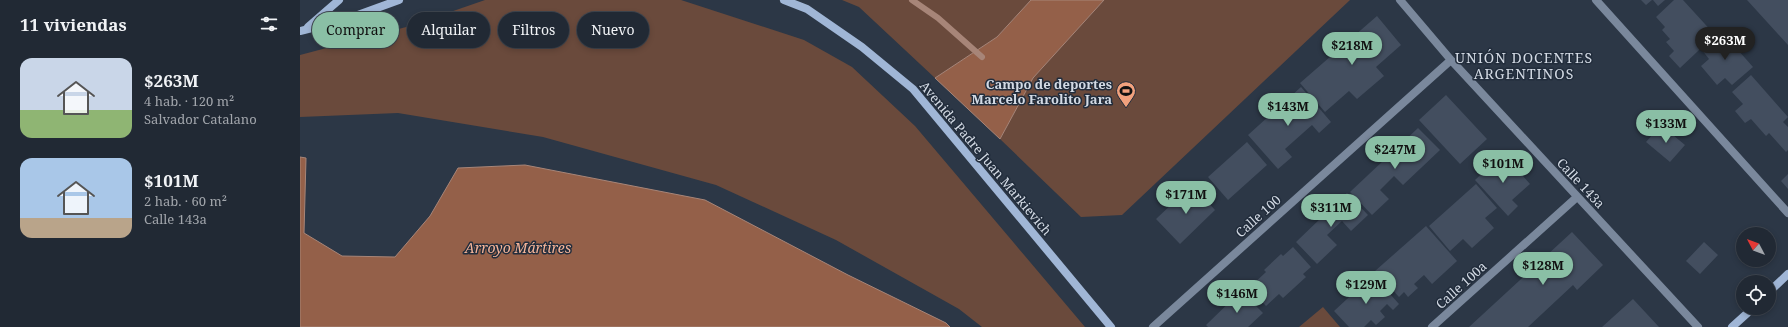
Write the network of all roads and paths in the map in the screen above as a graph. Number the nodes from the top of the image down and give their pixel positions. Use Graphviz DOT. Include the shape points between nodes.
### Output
graph roads {
  1 [pos="339,0"];
  2 [pos="385,0"];
  3 [pos="400,0"];
  4 [pos="784,0"];
  5 [pos="1400,0"];
  6 [pos="1596,0"];
  7 [pos="373,11"];
  8 [pos="303,30"];
  9 [pos="1451,60"];
  10 [pos="1577,197"];
  11 [pos="1788,213"];
  12 [pos="1788,274"];
  13 [pos="1776,285"];
  14 [pos="1745,315"];
  15 [pos="1111,327"];
  16 [pos="1152,327"];
  17 [pos="1432,327"];
  18 [pos="1698,327"];
  19 [pos="1732,327"];
  1 -- 8 [label="main road"];
  2 -- 7 [label="main road"];
  3 -- 7 [label="main road"];
  4 -- 15 [label="main road, Avenida Padre Juan Markievich" via="807,9 913,89"];
  5 -- 9 [label="street, Calle 143a"];
  6 -- 11 [label="street"];
  7 -- 8 [label="main road"];
  9 -- 10 [label="street, Calle 143a"];
  9 -- 16 [label="street, Calle 100"];
  10 -- 17 [label="street, Calle 100a"];
  10 -- 18 [label="street, Calle 143a"];
  12 -- 13 [label="main road"];
  14 -- 19 [label="main road"];
}
